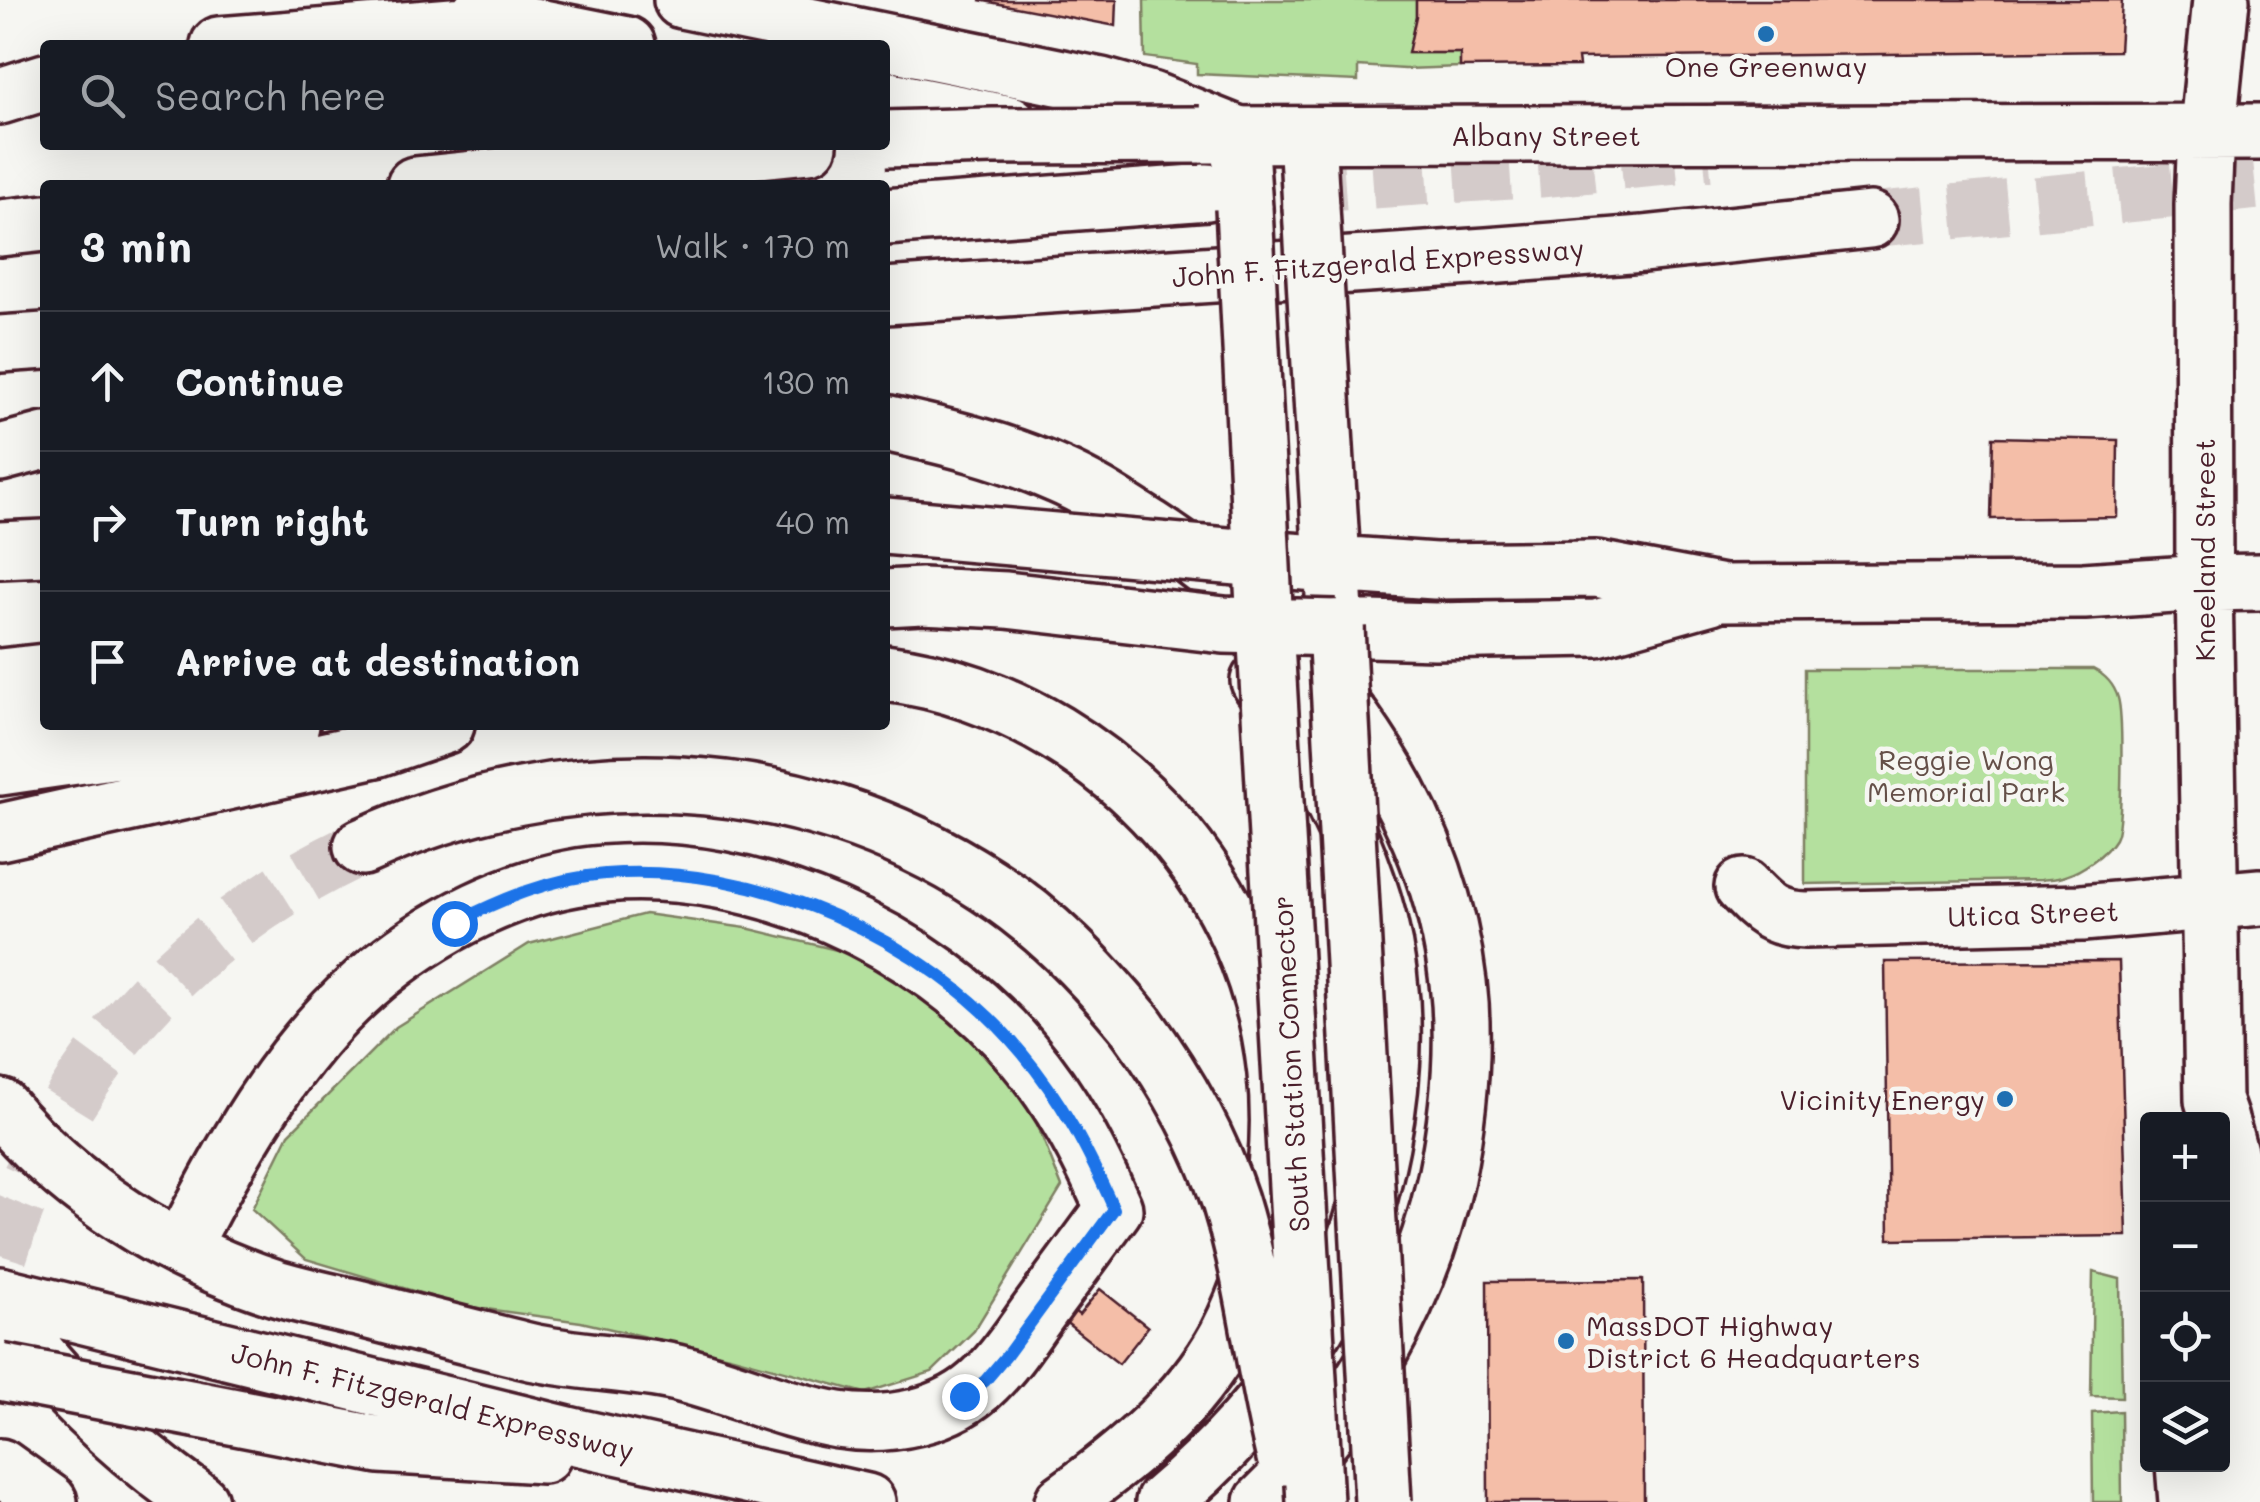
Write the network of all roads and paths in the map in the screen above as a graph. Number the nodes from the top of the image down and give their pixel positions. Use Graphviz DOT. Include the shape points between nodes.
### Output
graph roads {
  1 [pos="396,0"];
  2 [pos="682,0"];
  3 [pos="2221,0"];
  4 [pos="514,22"];
  5 [pos="283,40"];
  6 [pos="602,40"];
  7 [pos="876,40"];
  8 [pos="890,43"];
  9 [pos="40,84"];
  10 [pos="0,96"];
  11 [pos="890,100"];
  12 [pos="2234,132"];
  13 [pos="1307,135"];
  14 [pos="890,139"];
  15 [pos="761,150"];
  16 [pos="1216,157"];
  17 [pos="464,180"];
  18 [pos="890,216"];
  19 [pos="1870,220"];
  20 [pos="40,224"];
  21 [pos="0,228"];
  22 [pos="890,296"];
  23 [pos="40,341"];
  24 [pos="0,344"];
  25 [pos="890,425"];
  26 [pos="890,426"];
  27 [pos="40,430"];
  28 [pos="0,433"];
  29 [pos="40,442"];
  30 [pos="0,453"];
  31 [pos="890,526"];
  32 [pos="40,548"];
  33 [pos="0,550"];
  34 [pos="1262,559"];
  35 [pos="1332,564"];
  36 [pos="2260,582"];
  37 [pos="2204,583"];
  38 [pos="1722,593"];
  39 [pos="890,598"];
  40 [pos="1265,626"];
  41 [pos="1336,628"];
  42 [pos="40,673"];
  43 [pos="890,674"];
  44 [pos="0,677"];
  45 [pos="40,712"];
  46 [pos="0,717"];
  47 [pos="431,730"];
  48 [pos="272,742"];
  49 [pos="0,767"];
  50 [pos="0,832"];
  51 [pos="362,846"];
  52 [pos="1743,887"];
  53 [pos="2235,900"];
  54 [pos="0,1106"];
  55 [pos="2214,1112"];
  56 [pos="2230,1152"];
  57 [pos="181,1249"];
  58 [pos="2249,1289"];
  59 [pos="0,1295"];
  60 [pos="0,1305"];
  61 [pos="0,1372"];
  62 [pos="690,1464"];
  63 [pos="0,1467"];
  64 [pos="2185,1472"];
  65 [pos="0,1487"];
  66 [pos="16,1502"];
  67 [pos="49,1502"];
  68 [pos="200,1502"];
  69 [pos="868,1502"];
  70 [pos="1062,1502"];
  71 [pos="1164,1502"];
  72 [pos="1263,1502"];
  73 [pos="1296,1502"];
  74 [pos="1315,1502"];
  75 [pos="1383,1502"];
  76 [pos="2187,1502"];
  77 [pos="2238,1502"];
  1 -- 4 [label="main road"];
  2 -- 7 [label="main road"];
  3 -- 12 [label="main road, Kneeland Street"];
  4 -- 5 [label="main road"];
  4 -- 6 [label="main road"];
  8 -- 16 [label="main road" via="1127,92"];
  9 -- 10 [label="main road"];
  11 -- 16 [label="main road"];
  12 -- 13 [label="main road, Albany Street"];
  12 -- 37 [label="main road, Kneeland Street" via="2203,204"];
  13 -- 16 [label="main road, Albany Street"];
  13 -- 35 [label="main road, bridge"];
  14 -- 16 [label="main road, Albany Street, bridge" via="992,136"];
  15 -- 17 [label="main road"];
  16 -- 18 [label="main road"];
  16 -- 34 [label="main road, South Station Connector, bridge"];
  19 -- 22 [label="main road, John F. Fitzgerald Expressway" via="1487,256"];
  20 -- 21 [label="main road"];
  23 -- 24 [label="main road"];
  25 -- 72 [label="main road" via="1062,476 1180,548 1252,605 1352,718 1404,807 1439,893 1458,980 1462,1070 1436,1221 1397,1319 1364,1378"];
  26 -- 71 [label="main road" via="997,472 1093,529 1213,626 1262,684 1304,750 1355,852 1378,920 1390,983 1391,1082 1359,1234 1330,1299 1264,1402"];
  27 -- 28 [label="main road"];
  29 -- 30 [label="main road"];
  31 -- 34 [label="main road, bridge"];
  32 -- 33 [label="main road"];
  34 -- 35 [label="main road"];
  34 -- 40 [label="main road, South Station Connector, bridge"];
  35 -- 38 [label="main road" via="1434,571 1596,569"];
  35 -- 41 [label="main road"];
  36 -- 37 [label="main road"];
  37 -- 38 [label="main road" via="2084,591"];
  37 -- 53 [label="main road, Kneeland Street"];
  38 -- 41 [label="main road" via="1597,628"];
  39 -- 40 [label="main road, bridge" via="1006,600"];
  40 -- 41 [label="main road, bridge"];
  40 -- 74 [label="main road, South Station Connector, bridge"];
  41 -- 75 [label="main road, bridge"];
  42 -- 44 [label="main road"];
  43 -- 70 [label="main road" via="1019,713 1131,787 1203,870 1241,938 1265,1011 1277,1161 1264,1236 1242,1304 1212,1362 1170,1413"];
  45 -- 46 [label="main road"];
  47 -- 48 [label="main road" via="376,749"];
  48 -- 49 [label="main road"];
  48 -- 50 [label="main road"];
  51 -- 73 [label="main road, bridge" via="478,804 566,788 673,784 783,798 873,826 988,885 1092,974 1136,1025 1191,1110 1229,1200"];
  52 -- 53 [label="main road, Utica Street" via="1776,916 1804,920 2082,914"];
  53 -- 55 [label="main road, Kneeland Street"];
  54 -- 57 [label="main road" via="90,1192"];
  56 -- 58 [label="main road, Kneeland Street"];
  57 -- 57 [label="main road" via="278,1288 527,1352 678,1374 832,1419 892,1422 940,1408 985,1381 1114,1209 1076,1130 1021,1052 952,986 906,954 858,927 760,889 710,879 604,874 500,900 410,949 367,982 323,1024 247,1126"];
  58 -- 77 [label="main road, Kneeland Street"];
  59 -- 62 [label="main road, John F. Fitzgerald Expressway"];
  60 -- 68 [label="main road" via="90,1412"];
  61 -- 62 [label="main road, bridge" via="380,1445"];
  62 -- 69 [label="main road, John F. Fitzgerald Expressway"];
  63 -- 67 [label="main road"];
  64 -- 76 [label="main road"];
  65 -- 66 [label="main road"];
}
